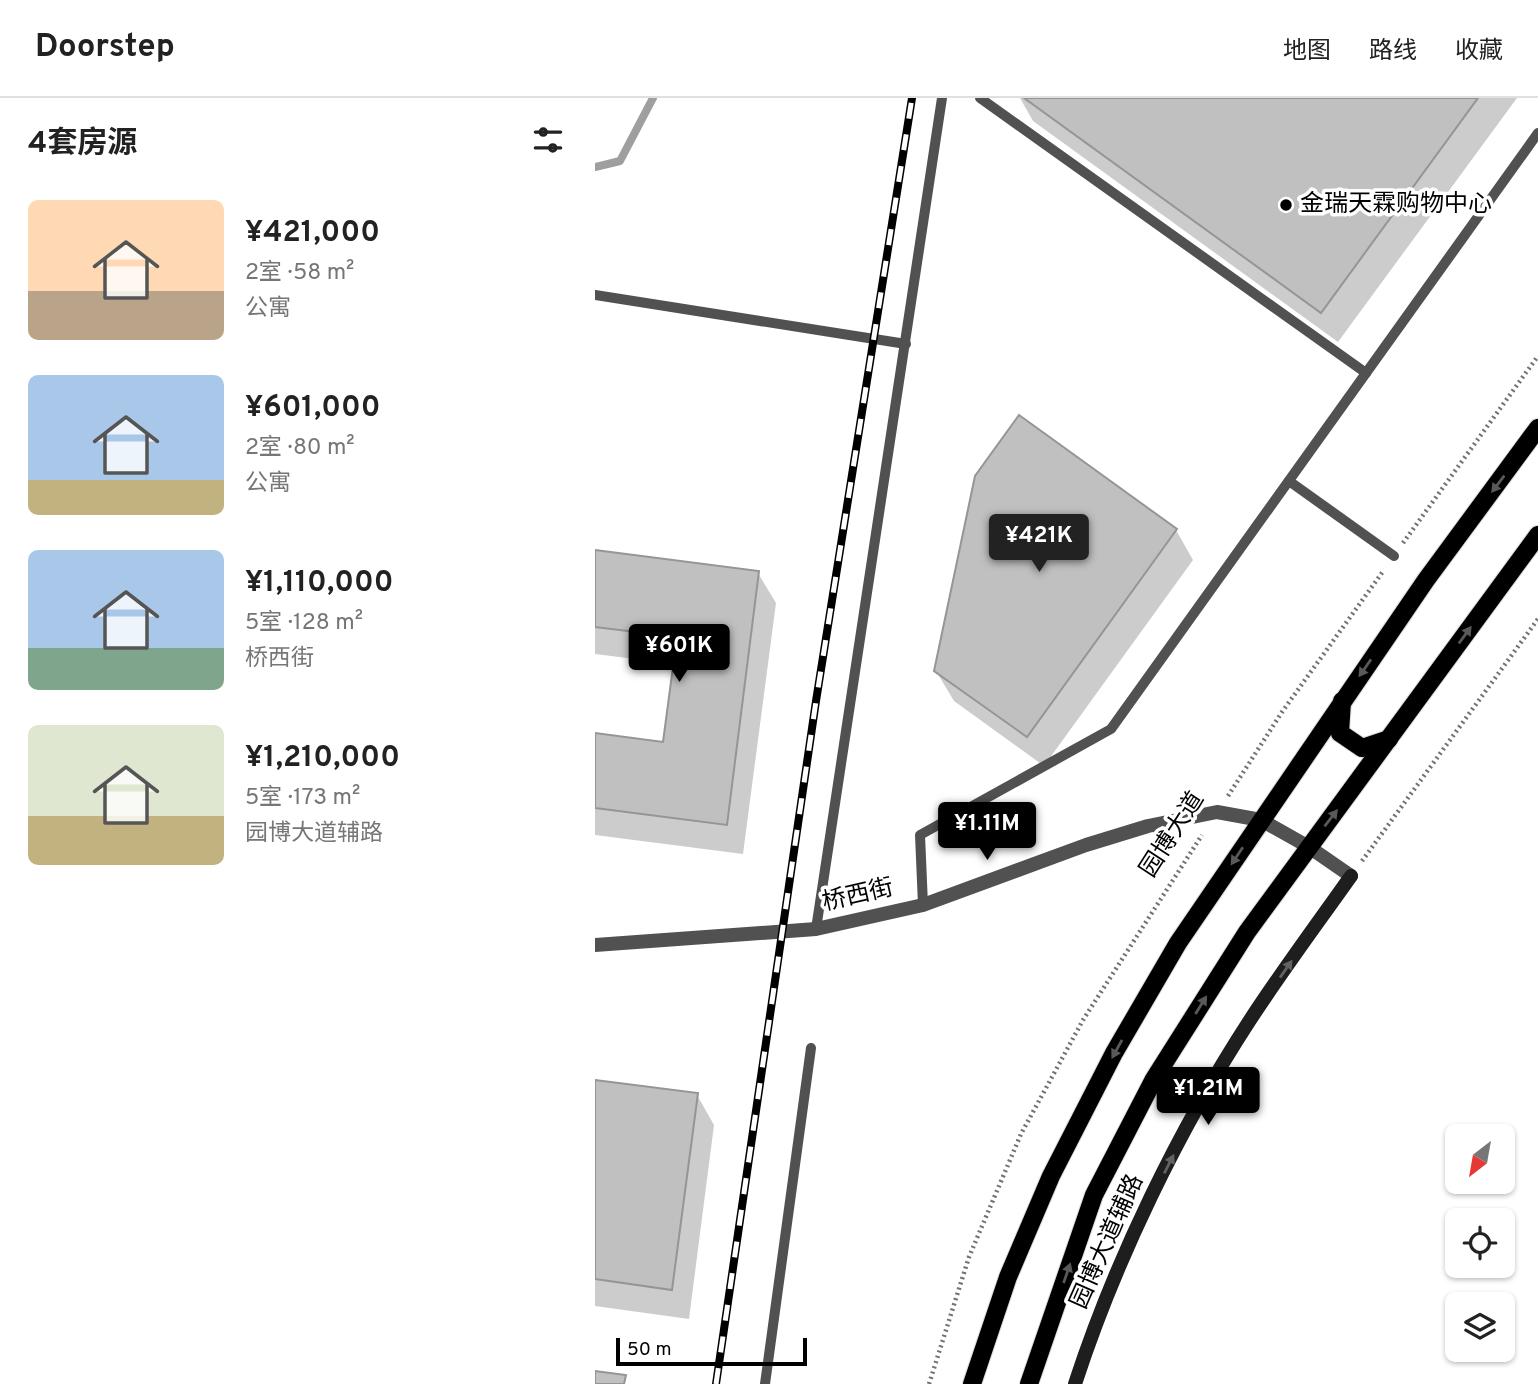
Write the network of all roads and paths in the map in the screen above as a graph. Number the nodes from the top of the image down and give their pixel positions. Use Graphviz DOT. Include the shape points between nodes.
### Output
graph roads {
  1 [pos="942,98"];
  2 [pos="980,98"];
  3 [pos="1538,133"];
  4 [pos="595,295"];
  5 [pos="906,344"];
  6 [pos="1538,356"];
  7 [pos="1366,373"];
  8 [pos="1538,428"];
  9 [pos="1289,481"];
  10 [pos="1538,535"];
  11 [pos="1394,556"];
  12 [pos="1538,619"];
  13 [pos="1342,701"];
  14 [pos="1389,739"];
  15 [pos="1217,812"];
  16 [pos="1261,820"];
  17 [pos="1309,846"];
  18 [pos="1351,876"];
  19 [pos="923,905"];
  20 [pos="816,929"];
  21 [pos="595,945"];
  22 [pos="811,1048"];
  23 [pos="765,1384"];
  24 [pos="929,1384"];
  25 [pos="972,1384"];
  26 [pos="1029,1384"];
  27 [pos="1075,1384"];
  1 -- 5 [label="lane"];
  2 -- 7 [label="lane"];
  3 -- 7 [label="lane"];
  4 -- 5 [label="lane"];
  5 -- 20 [label="lane"];
  6 -- 11 [label="path, 园博大道"];
  7 -- 9 [label="lane"];
  8 -- 13 [label="main road, one-way"];
  9 -- 11 [label="lane"];
  9 -- 19 [label="lane" via="1111,729 920,835"];
  14 -- 10 [label="main road, one-way"];
  11 -- 15 [label="path, 园博大道"];
  12 -- 18 [label="path"];
  13 -- 14 [label="main road" via="1340,733 1362,748"];
  13 -- 16 [label="main road"];
  17 -- 14 [label="main road, one-way"];
  15 -- 16 [label="street, 桥西街"];
  15 -- 19 [label="street, 桥西街" via="1086,845"];
  15 -- 24 [label="path, 园博大道" via="1083,1020 1021,1134 969,1257"];
  16 -- 17 [label="street, 桥西街"];
  16 -- 25 [label="main road, one-way" via="1178,943 1114,1053 1051,1176 1008,1278"];
  17 -- 18 [label="street, 桥西街"];
  26 -- 17 [label="main road, one-way" via="1094,1195 1154,1079 1247,932"];
  27 -- 18 [label="street, 园博大道辅路, one-way" via="1133,1236 1186,1130 1249,1020"];
  19 -- 20 [label="street, 桥西街"];
  20 -- 21 [label="street, 桥西街"];
  22 -- 23 [label="lane"];
}
